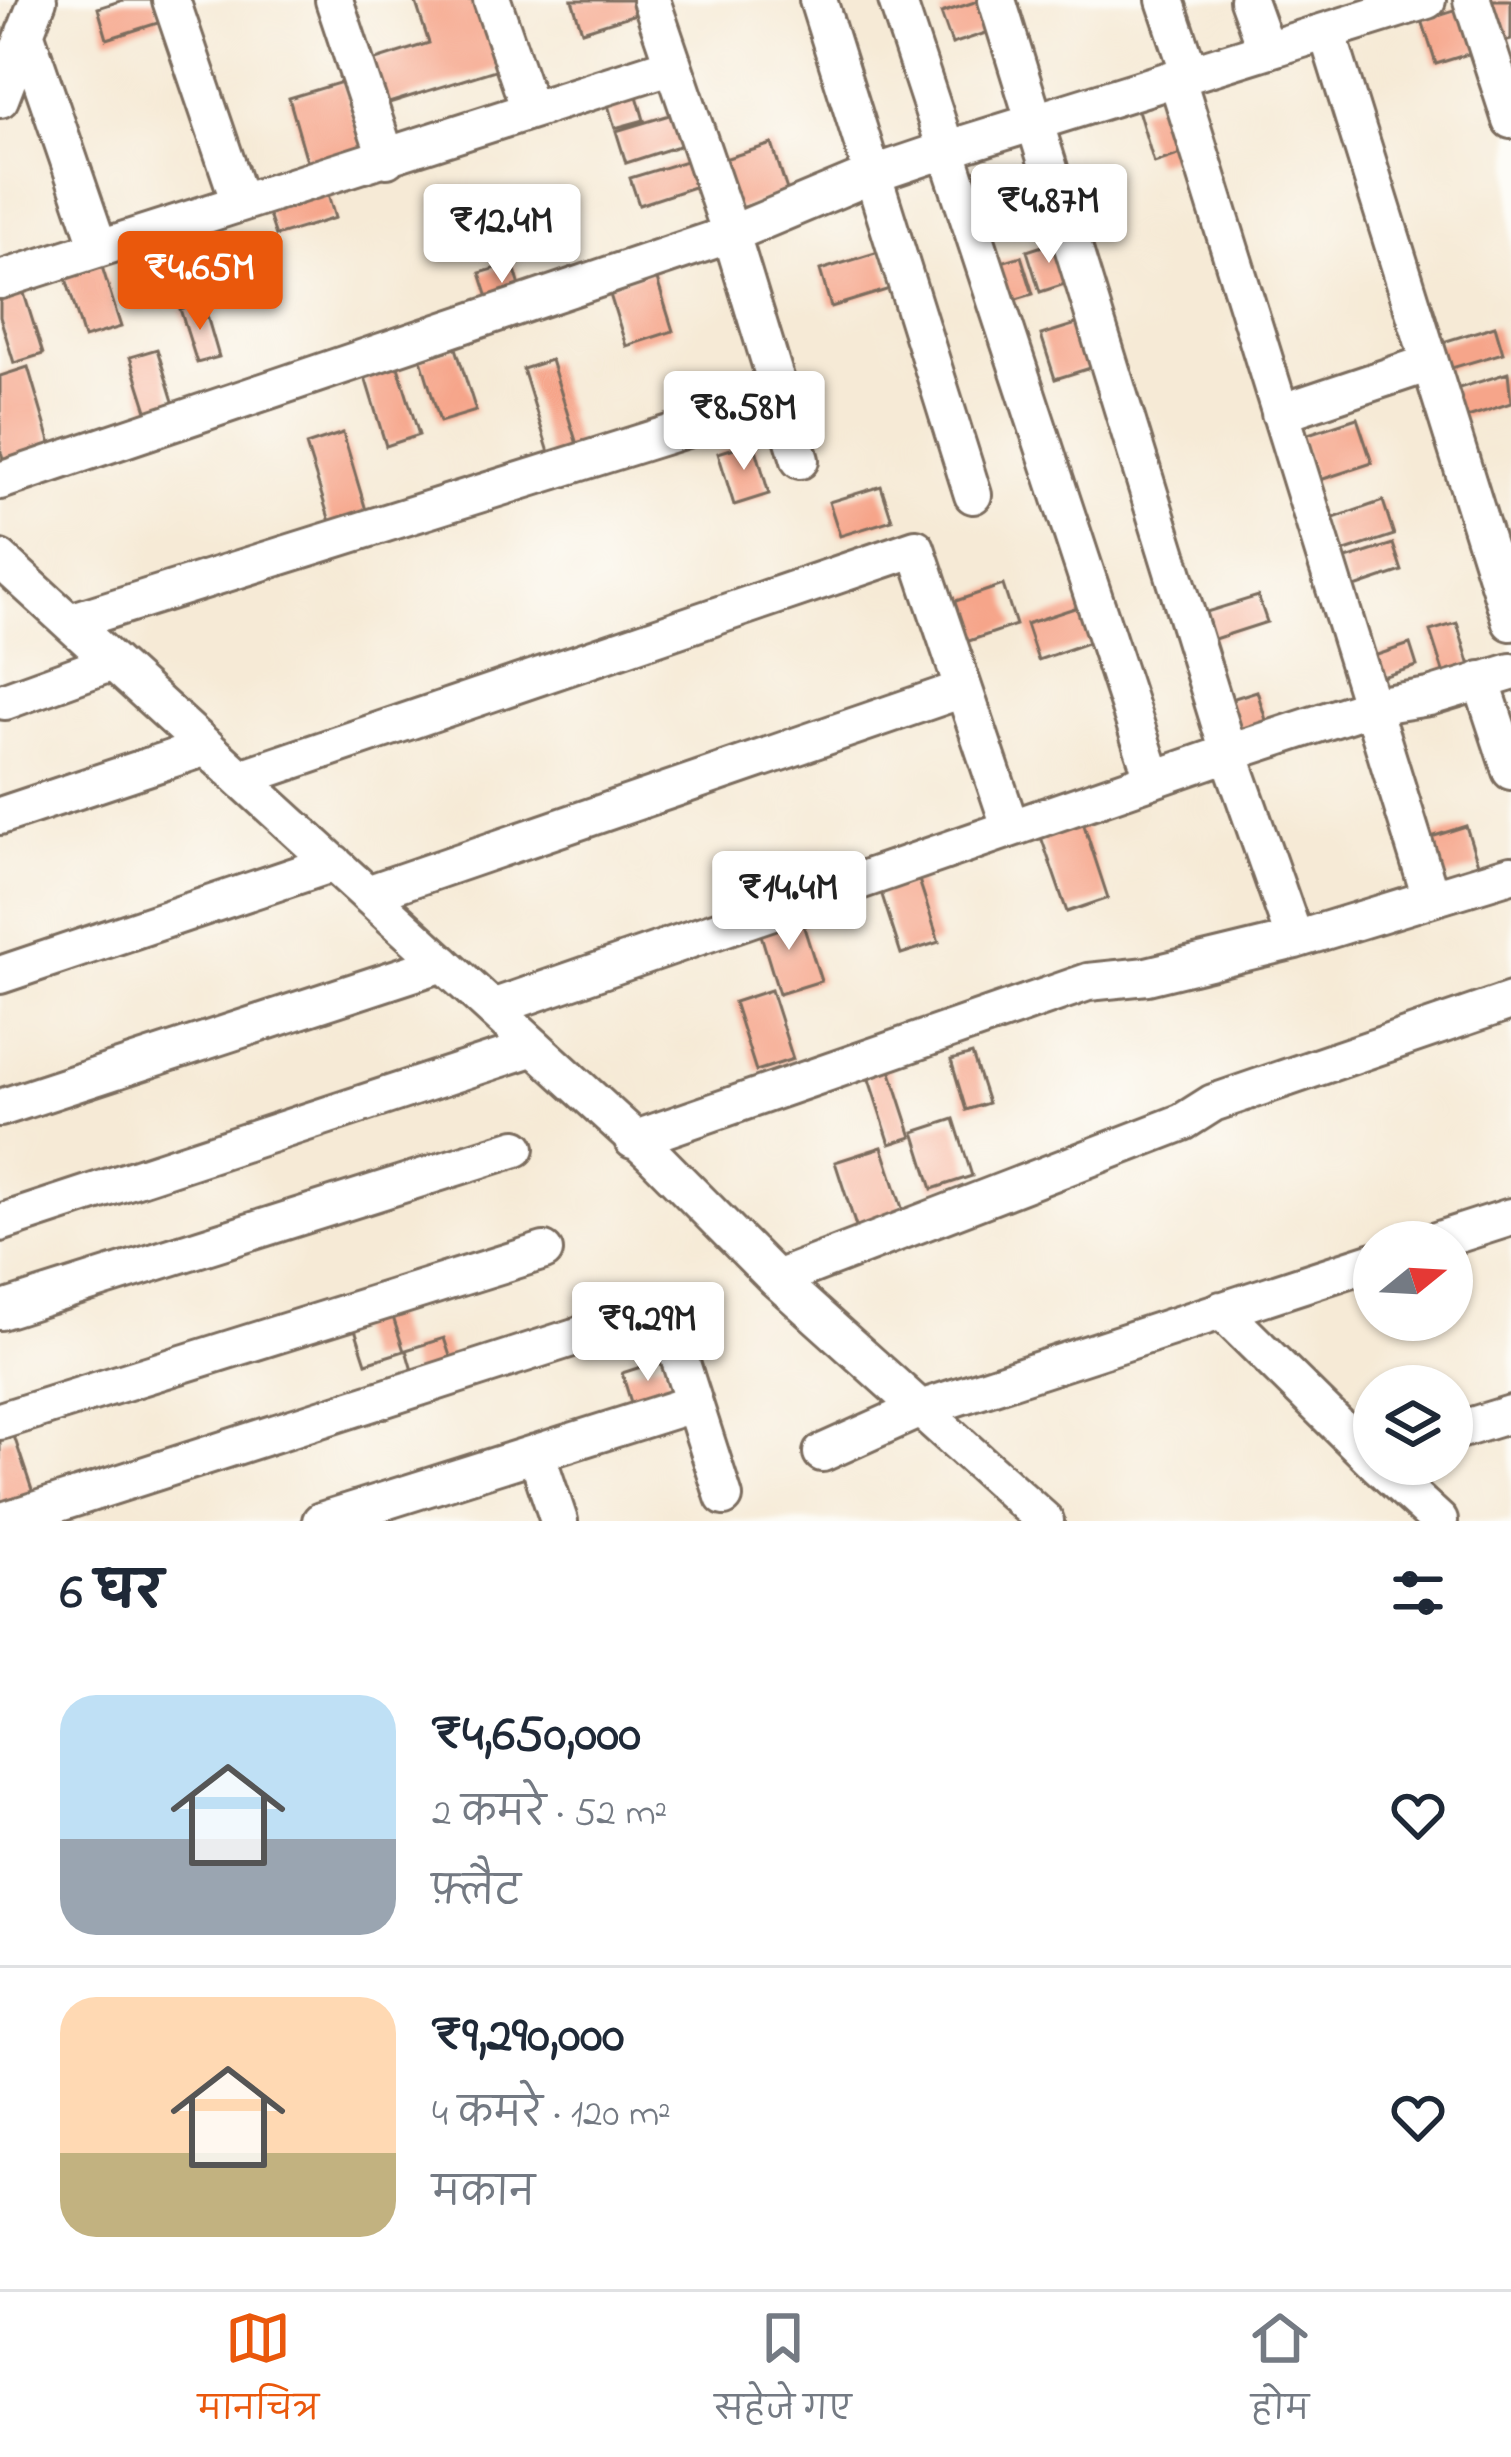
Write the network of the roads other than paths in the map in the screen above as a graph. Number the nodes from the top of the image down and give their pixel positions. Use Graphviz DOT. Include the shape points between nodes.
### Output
graph roads {
  1 [pos="171,0"];
  2 [pos="334,0"];
  3 [pos="492,0"];
  4 [pos="651,0"];
  5 [pos="818,0"];
  6 [pos="896,0"];
  7 [pos="998,0"];
  8 [pos="1165,0"];
  9 [pos="1248,0"];
  10 [pos="1426,0"];
  11 [pos="1472,0"];
  12 [pos="32,16"];
  13 [pos="1330,20"];
  14 [pos="1266,50"];
  15 [pos="673,65"];
  16 [pos="1184,76"];
  17 [pos="0,99"];
  18 [pos="530,110"];
  19 [pos="1511,120"];
  20 [pos="1037,122"];
  21 [pos="945,150"];
  22 [pos="387,159"];
  23 [pos="874,174"];
  24 [pos="240,203"];
  25 [pos="731,234"];
  26 [pos="99,248"];
  27 [pos="0,280"];
  28 [pos="1430,363"];
  29 [pos="1280,413"];
  30 [pos="704,423"];
  31 [pos="800,460"];
  32 [pos="0,481"];
  33 [pos="974,496"];
  34 [pos="0,559"];
  35 [pos="70,622"];
  36 [pos="1511,622"];
  37 [pos="113,662"];
  38 [pos="1496,676"];
  39 [pos="963,689"];
  40 [pos="5,701"];
  41 [pos="1372,706"];
  42 [pos="207,747"];
  43 [pos="1229,753"];
  44 [pos="1511,771"];
  45 [pos="241,778"];
  46 [pos="1153,778"];
  47 [pos="0,816"];
  48 [pos="1010,826"];
  49 [pos="334,863"];
  50 [pos="1511,874"];
  51 [pos="367,894"];
  52 [pos="1431,898"];
  53 [pos="1295,940"];
  54 [pos="443,963"];
  55 [pos="0,975"];
  56 [pos="1511,1000"];
  57 [pos="492,1008"];
  58 [pos="535,1048"];
  59 [pos="0,1108"];
  60 [pos="633,1140"];
  61 [pos="516,1148"];
  62 [pos="1511,1217"];
  63 [pos="0,1223"];
  64 [pos="1473,1229"];
  65 [pos="544,1251"];
  66 [pos="1353,1268"];
  67 [pos="776,1279"];
  68 [pos="1221,1310"];
  69 [pos="0,1311"];
  70 [pos="692,1404"];
  71 [pos="920,1409"];
  72 [pos="1511,1414"];
  73 [pos="0,1421"];
  74 [pos="1473,1426"];
  75 [pos="1353,1439"];
  76 [pos="536,1453"];
  77 [pos="822,1453"];
  78 [pos="1401,1485"];
  79 [pos="724,1497"];
  80 [pos="3,1521"];
  81 [pos="321,1521"];
  82 [pos="559,1521"];
  83 [pos="1045,1521"];
  84 [pos="1439,1521"];
  1 -- 24 [label="street"];
  2 -- 22 [label="street"];
  3 -- 18 [label="street"];
  4 -- 15 [label="street"];
  5 -- 23 [label="street"];
  6 -- 21 [label="street"];
  7 -- 20 [label="street"];
  8 -- 16 [label="street"];
  9 -- 14 [label="street"];
  10 -- 13 [label="street"];
  11 -- 19 [label="street"];
  12 -- 17 [label="street"];
  12 -- 26 [label="street"];
  13 -- 14 [label="street"];
  13 -- 28 [label="street"];
  14 -- 16 [label="street"];
  15 -- 18 [label="street"];
  15 -- 25 [label="street"];
  16 -- 20 [label="street"];
  16 -- 29 [label="street"];
  18 -- 22 [label="street"];
  20 -- 21 [label="street"];
  20 -- 43 [label="street"];
  21 -- 23 [label="street"];
  21 -- 46 [label="street"];
  22 -- 24 [label="street"];
  23 -- 25 [label="street"];
  23 -- 33 [label="street"];
  24 -- 26 [label="street"];
  25 -- 31 [label="street"];
  25 -- 32 [label="street"];
  26 -- 27 [label="street"];
  28 -- 29 [label="street"];
  28 -- 36 [label="street"];
  29 -- 41 [label="street"];
  30 -- 35 [label="street"];
  34 -- 35 [label="street"];
  35 -- 37 [label="street"];
  37 -- 40 [label="street"];
  37 -- 42 [label="street"];
  38 -- 41 [label="street"];
  38 -- 44 [label="street"];
  39 -- 45 [label="street" via="916,548"];
  39 -- 48 [label="street"];
  39 -- 51 [label="street"];
  41 -- 43 [label="street"];
  41 -- 52 [label="street"];
  42 -- 45 [label="street"];
  42 -- 47 [label="street"];
  43 -- 46 [label="street"];
  43 -- 53 [label="street"];
  45 -- 49 [label="street"];
  46 -- 48 [label="street"];
  48 -- 57 [label="street"];
  49 -- 51 [label="street"];
  49 -- 55 [label="street"];
  50 -- 52 [label="street"];
  51 -- 54 [label="street"];
  52 -- 53 [label="street"];
  53 -- 60 [label="street" via="1088,982"];
  54 -- 57 [label="street"];
  54 -- 59 [label="street"];
  56 -- 67 [label="street" via="1213,1102 1184,1121"];
  57 -- 58 [label="street"];
  58 -- 60 [label="street"];
  58 -- 63 [label="street"];
  60 -- 67 [label="street"];
  61 -- 69 [label="street"];
  62 -- 64 [label="street"];
  65 -- 73 [label="street"];
  66 -- 68 [label="street"];
  67 -- 71 [label="street"];
  68 -- 71 [label="street"];
  68 -- 75 [label="street"];
  70 -- 76 [label="street"];
  70 -- 79 [label="street"];
  70 -- 80 [label="street" via="662,1304"];
  71 -- 77 [label="street"];
  71 -- 83 [label="street"];
  72 -- 74 [label="street"];
  76 -- 81 [label="street"];
  76 -- 82 [label="street"];
  78 -- 84 [label="street"];
}
